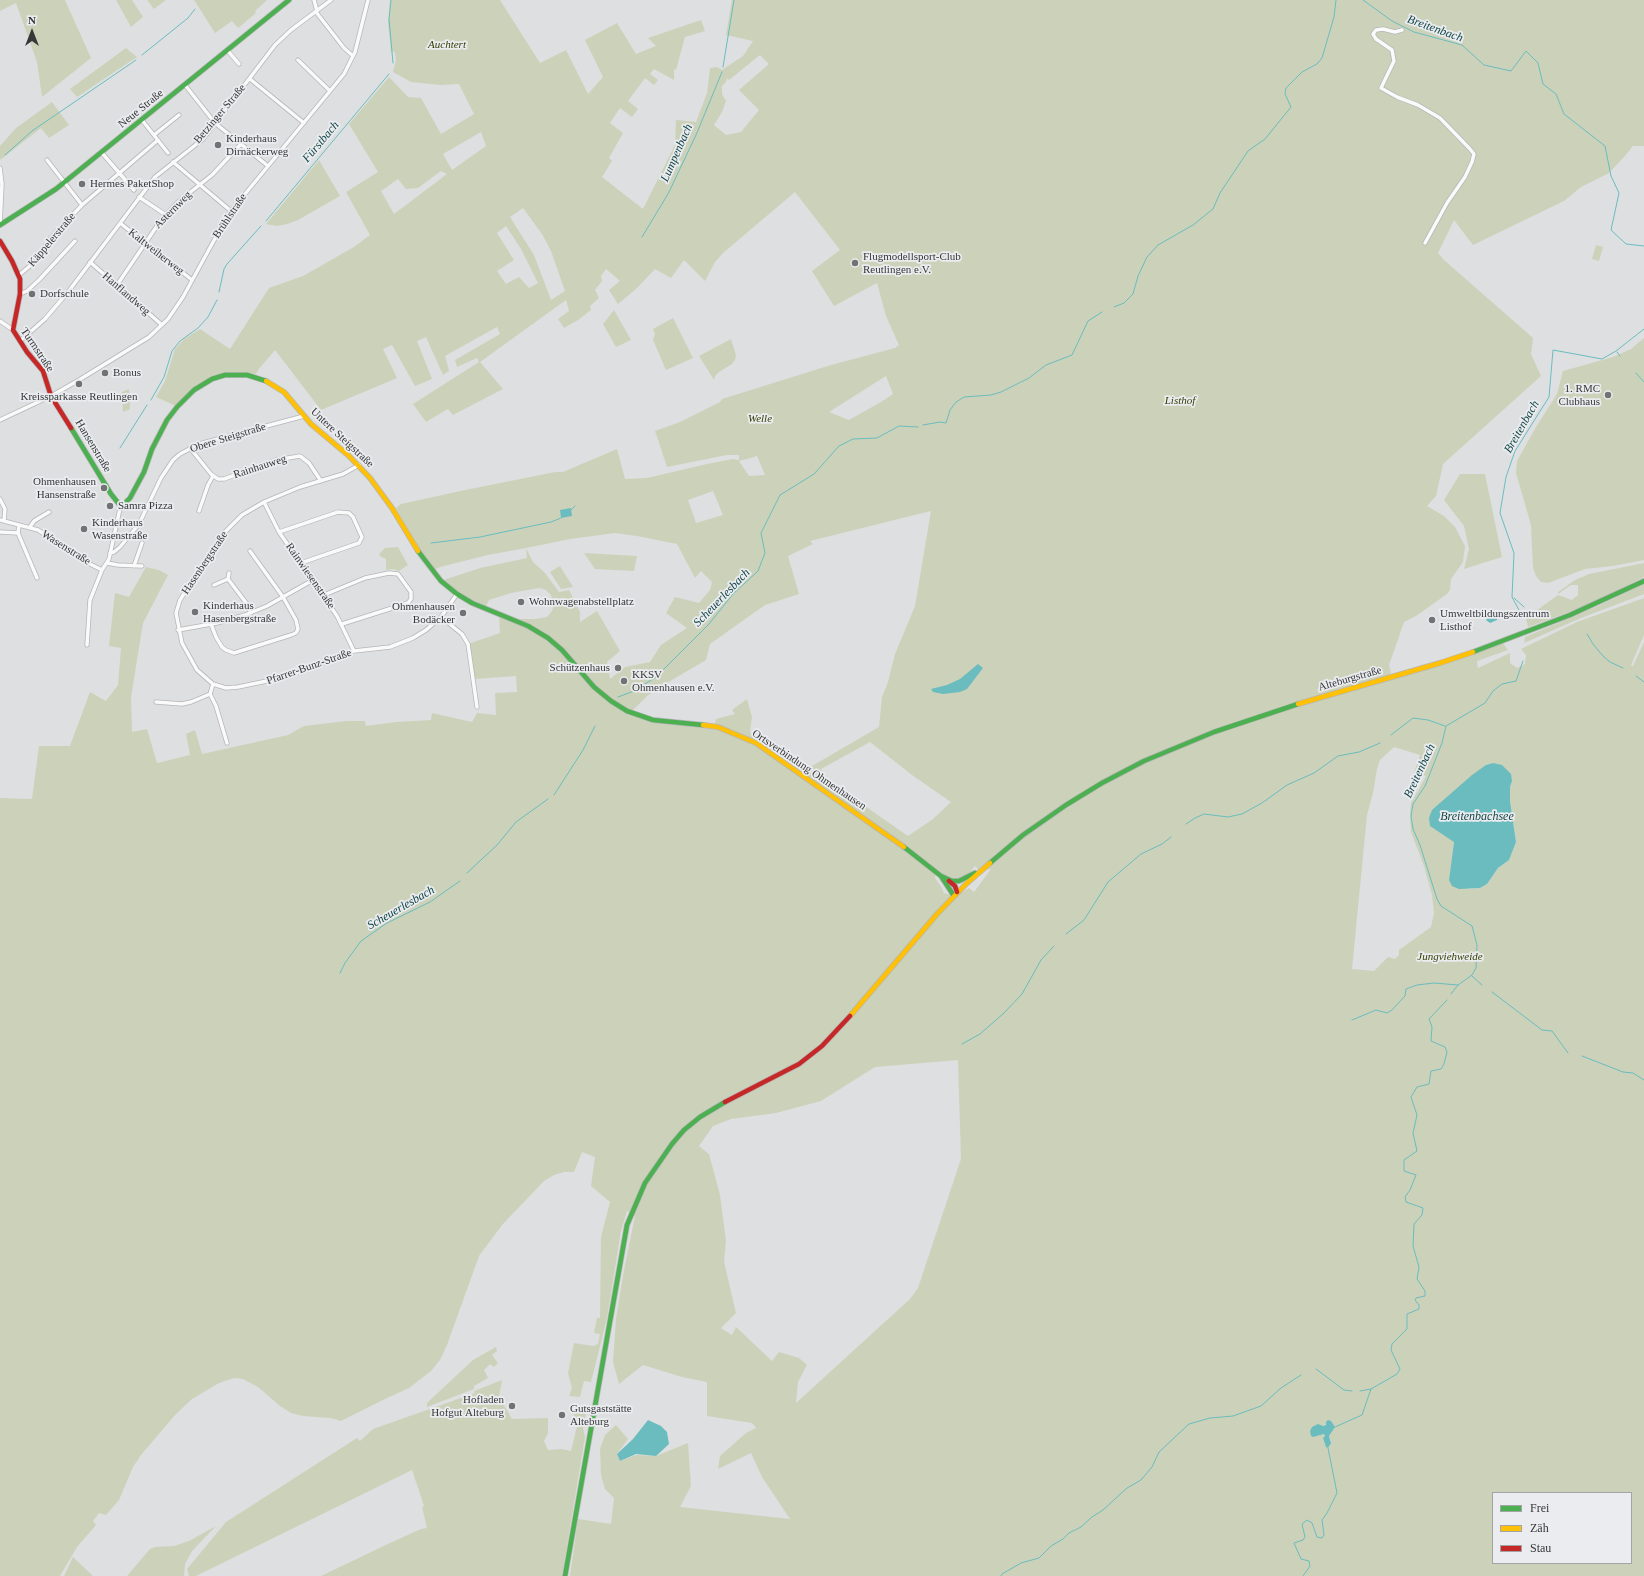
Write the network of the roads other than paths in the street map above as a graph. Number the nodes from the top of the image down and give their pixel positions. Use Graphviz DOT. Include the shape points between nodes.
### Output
graph roads {
  1 [pos="289,0"];
  2 [pos="314,0"];
  3 [pos="331,0"];
  4 [pos="368,0"];
  5 [pos="316,12"];
  6 [pos="1402,30"];
  7 [pos="228,51"];
  8 [pos="353,56"];
  9 [pos="298,60"];
  10 [pos="239,64"];
  11 [pos="250,79"];
  12 [pos="185,85"];
  13 [pos="330,91"];
  14 [pos="179,115"];
  15 [pos="142,120"];
  16 [pos="215,123"];
  17 [pos="304,123"];
  18 [pos="154,135"];
  19 [pos="158,140"];
  20 [pos="241,144"];
  21 [pos="168,152"];
  22 [pos="102,153"];
  23 [pos="47,160"];
  24 [pos="173,162"];
  25 [pos="268,166"];
  26 [pos="0,168"];
  27 [pos="118,172"];
  28 [pos="64,183"];
  29 [pos="199,185"];
  30 [pos="134,190"];
  31 [pos="139,197"];
  32 [pos="82,205"];
  33 [pos="231,211"];
  34 [pos="166,215"];
  35 [pos="120,223"];
  36 [pos="0,225"];
  37 [pos="0,241"];
  38 [pos="75,241"];
  39 [pos="144,243"];
  40 [pos="1425,243"];
  41 [pos="90,262"];
  42 [pos="19,275"];
  43 [pos="192,280"];
  44 [pos="117,285"];
  45 [pos="20,294"];
  46 [pos="0,321"];
  47 [pos="162,325"];
  48 [pos="13,330"];
  49 [pos="20,342"];
  50 [pos="51,396"];
  51 [pos="304,416"];
  52 [pos="0,420"];
  53 [pos="190,448"];
  54 [pos="359,465"];
  55 [pos="213,476"];
  56 [pos="320,481"];
  57 [pos="0,499"];
  58 [pos="264,502"];
  59 [pos="121,504"];
  60 [pos="199,511"];
  61 [pos="48,512"];
  62 [pos="2,520"];
  63 [pos="19,524"];
  64 [pos="30,527"];
  65 [pos="0,532"];
  66 [pos="279,532"];
  67 [pos="18,533"];
  68 [pos="142,543"];
  69 [pos="250,551"];
  70 [pos="110,553"];
  71 [pos="107,563"];
  72 [pos="301,564"];
  73 [pos="134,566"];
  74 [pos="142,566"];
  75 [pos="102,570"];
  76 [pos="229,573"];
  77 [pos="37,578"];
  78 [pos="228,579"];
  79 [pos="312,580"];
  80 [pos="1644,581"];
  81 [pos="214,585"];
  82 [pos="457,594"];
  83 [pos="324,595"];
  84 [pos="283,597"];
  85 [pos="472,603"];
  86 [pos="251,613"];
  87 [pos="441,617"];
  88 [pos="211,624"];
  89 [pos="342,624"];
  90 [pos="178,630"];
  91 [pos="87,645"];
  92 [pos="354,651"];
  93 [pos="213,684"];
  94 [pos="210,694"];
  95 [pos="156,702"];
  96 [pos="477,707"];
  97 [pos="227,743"];
  98 [pos="980,871"];
  99 [pos="941,876"];
  100 [pos="946,879"];
  101 [pos="956,894"];
  102 [pos="566,1576"];
  1 -- 7 [label="main road, Neue Straße"];
  2 -- 5 [label="street"];
  3 -- 5 [label="street, Betzinger Straße"];
  4 -- 8 [label="street, Brühlstraße"];
  5 -- 8 [label="street"];
  5 -- 11 [label="street, Betzinger Straße" via="280,40 265,56"];
  6 -- 40 [label="street" via="1395,32 1383,29 1376,30 1373,34 1392,50 1394,61 1381,88 1440,118 1474,154 1465,176"];
  7 -- 10 [label="street"];
  7 -- 12 [label="main road, Neue Straße"];
  8 -- 13 [label="street, Brühlstraße" via="344,74"];
  9 -- 13 [label="street"];
  11 -- 16 [label="street, Betzinger Straße"];
  11 -- 17 [label="street"];
  12 -- 15 [label="main road, Neue Straße"];
  12 -- 16 [label="street"];
  13 -- 17 [label="street, Brühlstraße"];
  14 -- 18 [label="street"];
  15 -- 18 [label="street"];
  15 -- 22 [label="main road, Neue Straße"];
  16 -- 20 [label="street"];
  16 -- 24 [label="street, Betzinger Straße" via="203,139"];
  17 -- 25 [label="street, Brühlstraße"];
  18 -- 19 [label="street"];
  19 -- 21 [label="street"];
  19 -- 27 [label="street, Käppelerstraße"];
  20 -- 25 [label="street"];
  20 -- 29 [label="street, Asternweg"];
  22 -- 27 [label="street"];
  22 -- 28 [label="main road, Neue Straße"];
  23 -- 28 [label="street"];
  24 -- 29 [label="street"];
  24 -- 31 [label="street, Betzinger Straße" via="155,177"];
  25 -- 33 [label="street, Brühlstraße"];
  26 -- 36 [label="street, Neue Straße"];
  27 -- 30 [label="street"];
  27 -- 32 [label="street, Käppelerstraße"];
  28 -- 32 [label="street"];
  28 -- 36 [label="main road, Neue Straße"];
  29 -- 33 [label="street"];
  29 -- 34 [label="street, Asternweg"];
  31 -- 34 [label="street"];
  31 -- 35 [label="street, Betzinger Straße"];
  32 -- 42 [label="street, Käppelerstraße" via="49,240 37,260"];
  33 -- 43 [label="street, Brühlstraße"];
  34 -- 39 [label="street, Asternweg"];
  35 -- 39 [label="street, Kaltweiherweg"];
  35 -- 41 [label="street, Betzinger Straße"];
  37 -- 42 [label="main road"];
  38 -- 45 [label="street" via="27,292"];
  39 -- 43 [label="street, Kaltweiherweg"];
  39 -- 44 [label="street, Asternweg"];
  41 -- 44 [label="street, Hanflandweg"];
  41 -- 49 [label="street, Betzinger Straße" via="52,311"];
  42 -- 45 [label="main road"];
  43 -- 47 [label="street, Brühlstraße" via="176,309"];
  44 -- 47 [label="street, Hanflandweg"];
  45 -- 48 [label="main road"];
  46 -- 48 [label="street, Turmstraße"];
  47 -- 50 [label="street, Brühlstraße" via="138,344"];
  48 -- 49 [label="main road, Turmstraße"];
  49 -- 50 [label="main road, Turmstraße" via="44,373"];
  50 -- 52 [label="street, Brühlstraße"];
  50 -- 59 [label="main road, Hansenstraße" via="116,501"];
  51 -- 53 [label="street, Obere Steigstraße"];
  51 -- 54 [label="main road, Untere Steigstraße"];
  51 -- 59 [label="main road, Untere Steigstraße" via="284,392 262,379 232,374 205,382 190,394 167,420 134,491 127,502"];
  53 -- 55 [label="street"];
  53 -- 70 [label="street, Obere Steigstraße" via="170,464 139,524 120,547"];
  54 -- 56 [label="street, Hasenbergstraße" via="343,474"];
  54 -- 82 [label="main road, Untere Steigstraße" via="382,492 432,571"];
  55 -- 56 [label="street, Rainhauweg" via="224,479 276,460 300,456 309,463"];
  55 -- 60 [label="street"];
  56 -- 58 [label="street, Hasenbergstraße"];
  57 -- 62 [label="street" via="5,509"];
  58 -- 66 [label="street, Rainwiesenstraße"];
  58 -- 90 [label="street, Hasenbergstraße" via="233,523 218,541 180,600 176,613"];
  59 -- 70 [label="street"];
  61 -- 64 [label="street, Wasenstraße" via="34,521"];
  62 -- 63 [label="street, Wasenstraße"];
  63 -- 64 [label="street, Wasenstraße"];
  63 -- 67 [label="street"];
  64 -- 75 [label="street, Wasenstraße"];
  65 -- 67 [label="street"];
  66 -- 72 [label="street, Rainwiesenstraße"];
  66 -- 72 [label="street" via="338,512 349,512 353,517 361,532 362,540 359,543"];
  67 -- 77 [label="street"];
  68 -- 73 [label="street"];
  69 -- 84 [label="street"];
  70 -- 71 [label="street"];
  71 -- 73 [label="street, Wasenstraße"];
  71 -- 75 [label="street"];
  72 -- 79 [label="street, Rainwiesenstraße"];
  73 -- 74 [label="street, Wasenstraße"];
  75 -- 91 [label="street" via="90,600"];
  76 -- 78 [label="street"];
  78 -- 81 [label="street"];
  78 -- 86 [label="street"];
  79 -- 83 [label="street, Rainwiesenstraße"];
  79 -- 84 [label="street"];
  80 -- 98 [label="main road, Alteburgstraße" via="1496,645 1291,706 1207,734 1163,753 1126,770 1066,805 1023,835"];
  82 -- 85 [label="main road, Untere Steigstraße"];
  82 -- 87 [label="street, Pfarrer-Bunz-Straße"];
  83 -- 89 [label="street, Rainwiesenstraße"];
  83 -- 89 [label="street" via="365,578 389,573 398,574 411,592 408,603"];
  84 -- 86 [label="street"];
  84 -- 88 [label="street" via="297,623 298,629 293,634 234,653 222,647"];
  85 -- 99 [label="main road, Ortsverbindung Ohmenhausen" via="528,626 548,638 594,687 627,711 653,720 718,727 756,743 871,823"];
  86 -- 88 [label="street"];
  87 -- 92 [label="street, Pfarrer-Bunz-Straße" via="419,635 398,644 382,649"];
  87 -- 96 [label="street" via="462,634 468,644"];
  88 -- 90 [label="street"];
  89 -- 92 [label="street, Rainwiesenstraße"];
  90 -- 93 [label="street, Hasenbergstraße" via="194,666"];
  92 -- 93 [label="street, Pfarrer-Bunz-Straße" via="268,682 226,688"];
  93 -- 94 [label="street"];
  94 -- 95 [label="street" via="182,704"];
  94 -- 97 [label="street"];
  98 -- 100 [label="main road" via="958,881"];
  98 -- 101 [label="main road"];
  99 -- 100 [label="main road, Ortsverbindung Ohmenhausen"];
  99 -- 101 [label="main road, Ortsverbindung Ohmenhausen"];
  100 -- 101 [label="main road, Ortsverbindung Ohmenhausen" via="955,886"];
  101 -- 102 [label="main road" via="822,1046 799,1064 700,1117 672,1144 645,1184 627,1225"];
}
